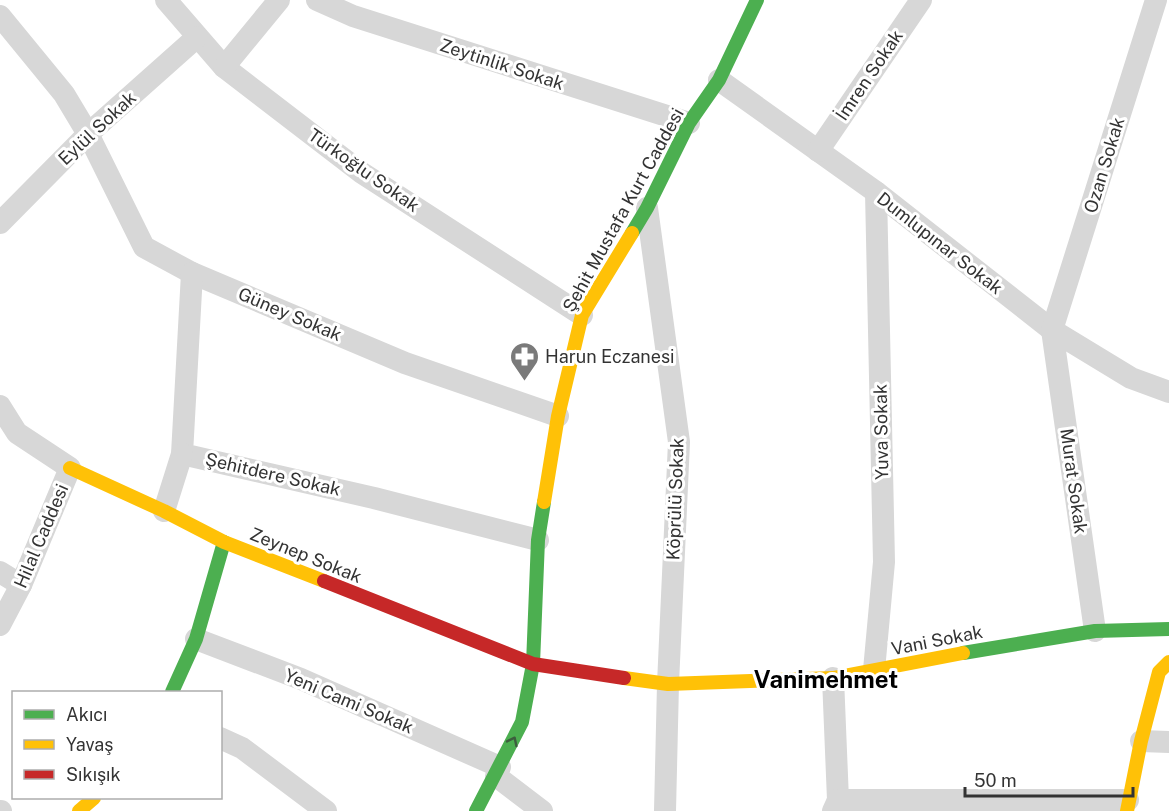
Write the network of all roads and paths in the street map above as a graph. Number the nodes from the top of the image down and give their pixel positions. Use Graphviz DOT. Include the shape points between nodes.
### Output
graph roads {
  1 [pos="166,0"];
  2 [pos="279,0"];
  3 [pos="317,0"];
  4 [pos="757,0"];
  5 [pos="921,0"];
  6 [pos="1156,0"];
  7 [pos="0,16"];
  8 [pos="197,37"];
  9 [pos="224,68"];
  10 [pos="719,80"];
  11 [pos="689,123"];
  12 [pos="88,134"];
  13 [pos="818,151"];
  14 [pos="876,192"];
  15 [pos="647,208"];
  16 [pos="0,223"];
  17 [pos="192,273"];
  18 [pos="582,315"];
  19 [pos="1052,330"];
  20 [pos="1169,392"];
  21 [pos="0,405"];
  22 [pos="558,416"];
  23 [pos="182,454"];
  24 [pos="70,468"];
  25 [pos="164,511"];
  26 [pos="538,540"];
  27 [pos="224,542"];
  28 [pos="0,572"];
  29 [pos="21,585"];
  30 [pos="0,625"];
  31 [pos="1169,629"];
  32 [pos="1095,631"];
  33 [pos="196,639"];
  34 [pos="1169,662"];
  35 [pos="533,664"];
  36 [pos="874,670"];
  37 [pos="833,678"];
  38 [pos="668,684"];
  39 [pos="173,691"];
  40 [pos="222,739"];
  41 [pos="1141,741"];
  42 [pos="1169,742"];
  43 [pos="498,771"];
  44 [pos="93,799"];
  45 [pos="1128,805"];
  46 [pos="313,808"];
  47 [pos="838,808"];
  48 [pos="79,811"];
  49 [pos="476,811"];
  50 [pos="542,811"];
  51 [pos="665,811"];
  1 -- 8 [label="street, Türkoğlu Sokak"];
  2 -- 9 [label="street"];
  3 -- 11 [label="street, Zeytinlik Sokak" via="353,16"];
  4 -- 10 [label="street, Şehit Mustafa Kurt Caddesi"];
  5 -- 13 [label="street, İmren Sokak"];
  6 -- 19 [label="street, Ozan Sokak"];
  7 -- 12 [label="street, Güney Sokak" via="64,94"];
  8 -- 9 [label="street, Türkoğlu Sokak"];
  8 -- 12 [label="street, Eylül Sokak"];
  9 -- 18 [label="street, Türkoğlu Sokak" via="363,173"];
  10 -- 11 [label="street, Şehit Mustafa Kurt Caddesi"];
  10 -- 13 [label="street, Dumlupınar Sokak"];
  11 -- 15 [label="street, Şehit Mustafa Kurt Caddesi"];
  12 -- 16 [label="street, Eylül Sokak"];
  12 -- 17 [label="street, Güney Sokak" via="144,247"];
  13 -- 14 [label="street, Dumlupınar Sokak"];
  14 -- 19 [label="street, Dumlupınar Sokak"];
  14 -- 36 [label="street, Yuva Sokak" via="884,561"];
  15 -- 18 [label="street, Şehit Mustafa Kurt Caddesi"];
  15 -- 38 [label="street, Köprülü Sokak" via="679,442"];
  17 -- 22 [label="street, Güney Sokak" via="405,363"];
  17 -- 23 [label="street, Şehitdere Sokak"];
  18 -- 22 [label="street, Şehit Mustafa Kurt Caddesi"];
  19 -- 20 [label="street, Dumlupınar Sokak" via="1131,378"];
  19 -- 32 [label="street, Murat Sokak"];
  21 -- 24 [label="street, Hilal Caddesi" via="17,433"];
  22 -- 26 [label="street, Şehit Mustafa Kurt Caddesi"];
  23 -- 25 [label="street"];
  23 -- 26 [label="street, Şehitdere Sokak"];
  24 -- 25 [label="street, Zeynep Sokak"];
  24 -- 29 [label="street, Hilal Caddesi"];
  25 -- 27 [label="street, Zeynep Sokak"];
  26 -- 35 [label="street, Şehit Mustafa Kurt Caddesi"];
  27 -- 33 [label="street"];
  27 -- 35 [label="street, Zeynep Sokak"];
  28 -- 29 [label="street"];
  29 -- 30 [label="street, Hilal Caddesi"];
  31 -- 32 [label="street, Vani Sokak"];
  32 -- 36 [label="street, Vani Sokak"];
  33 -- 39 [label="street"];
  33 -- 43 [label="street, Yeni Cami Sokak" via="301,679"];
  34 -- 41 [label="street" via="1159,672"];
  35 -- 38 [label="street, Vani Sokak"];
  43 -- 35 [label="street, Şehit Mustafa Kurt Caddesi, one-way" via="522,722"];
  36 -- 37 [label="street, Vani Sokak"];
  37 -- 38 [label="street, Vani Sokak"];
  37 -- 47 [label="street"];
  38 -- 51 [label="street, Köprülü Sokak"];
  40 -- 46 [label="street" via="242,748"];
  41 -- 42 [label="street"];
  41 -- 45 [label="street"];
  43 -- 49 [label="street, Şehit Mustafa Kurt Caddesi"];
  43 -- 50 [label="street, Yeni Cami Sokak"];
  44 -- 48 [label="street"];
  45 -- 47 [label="street"];
}
